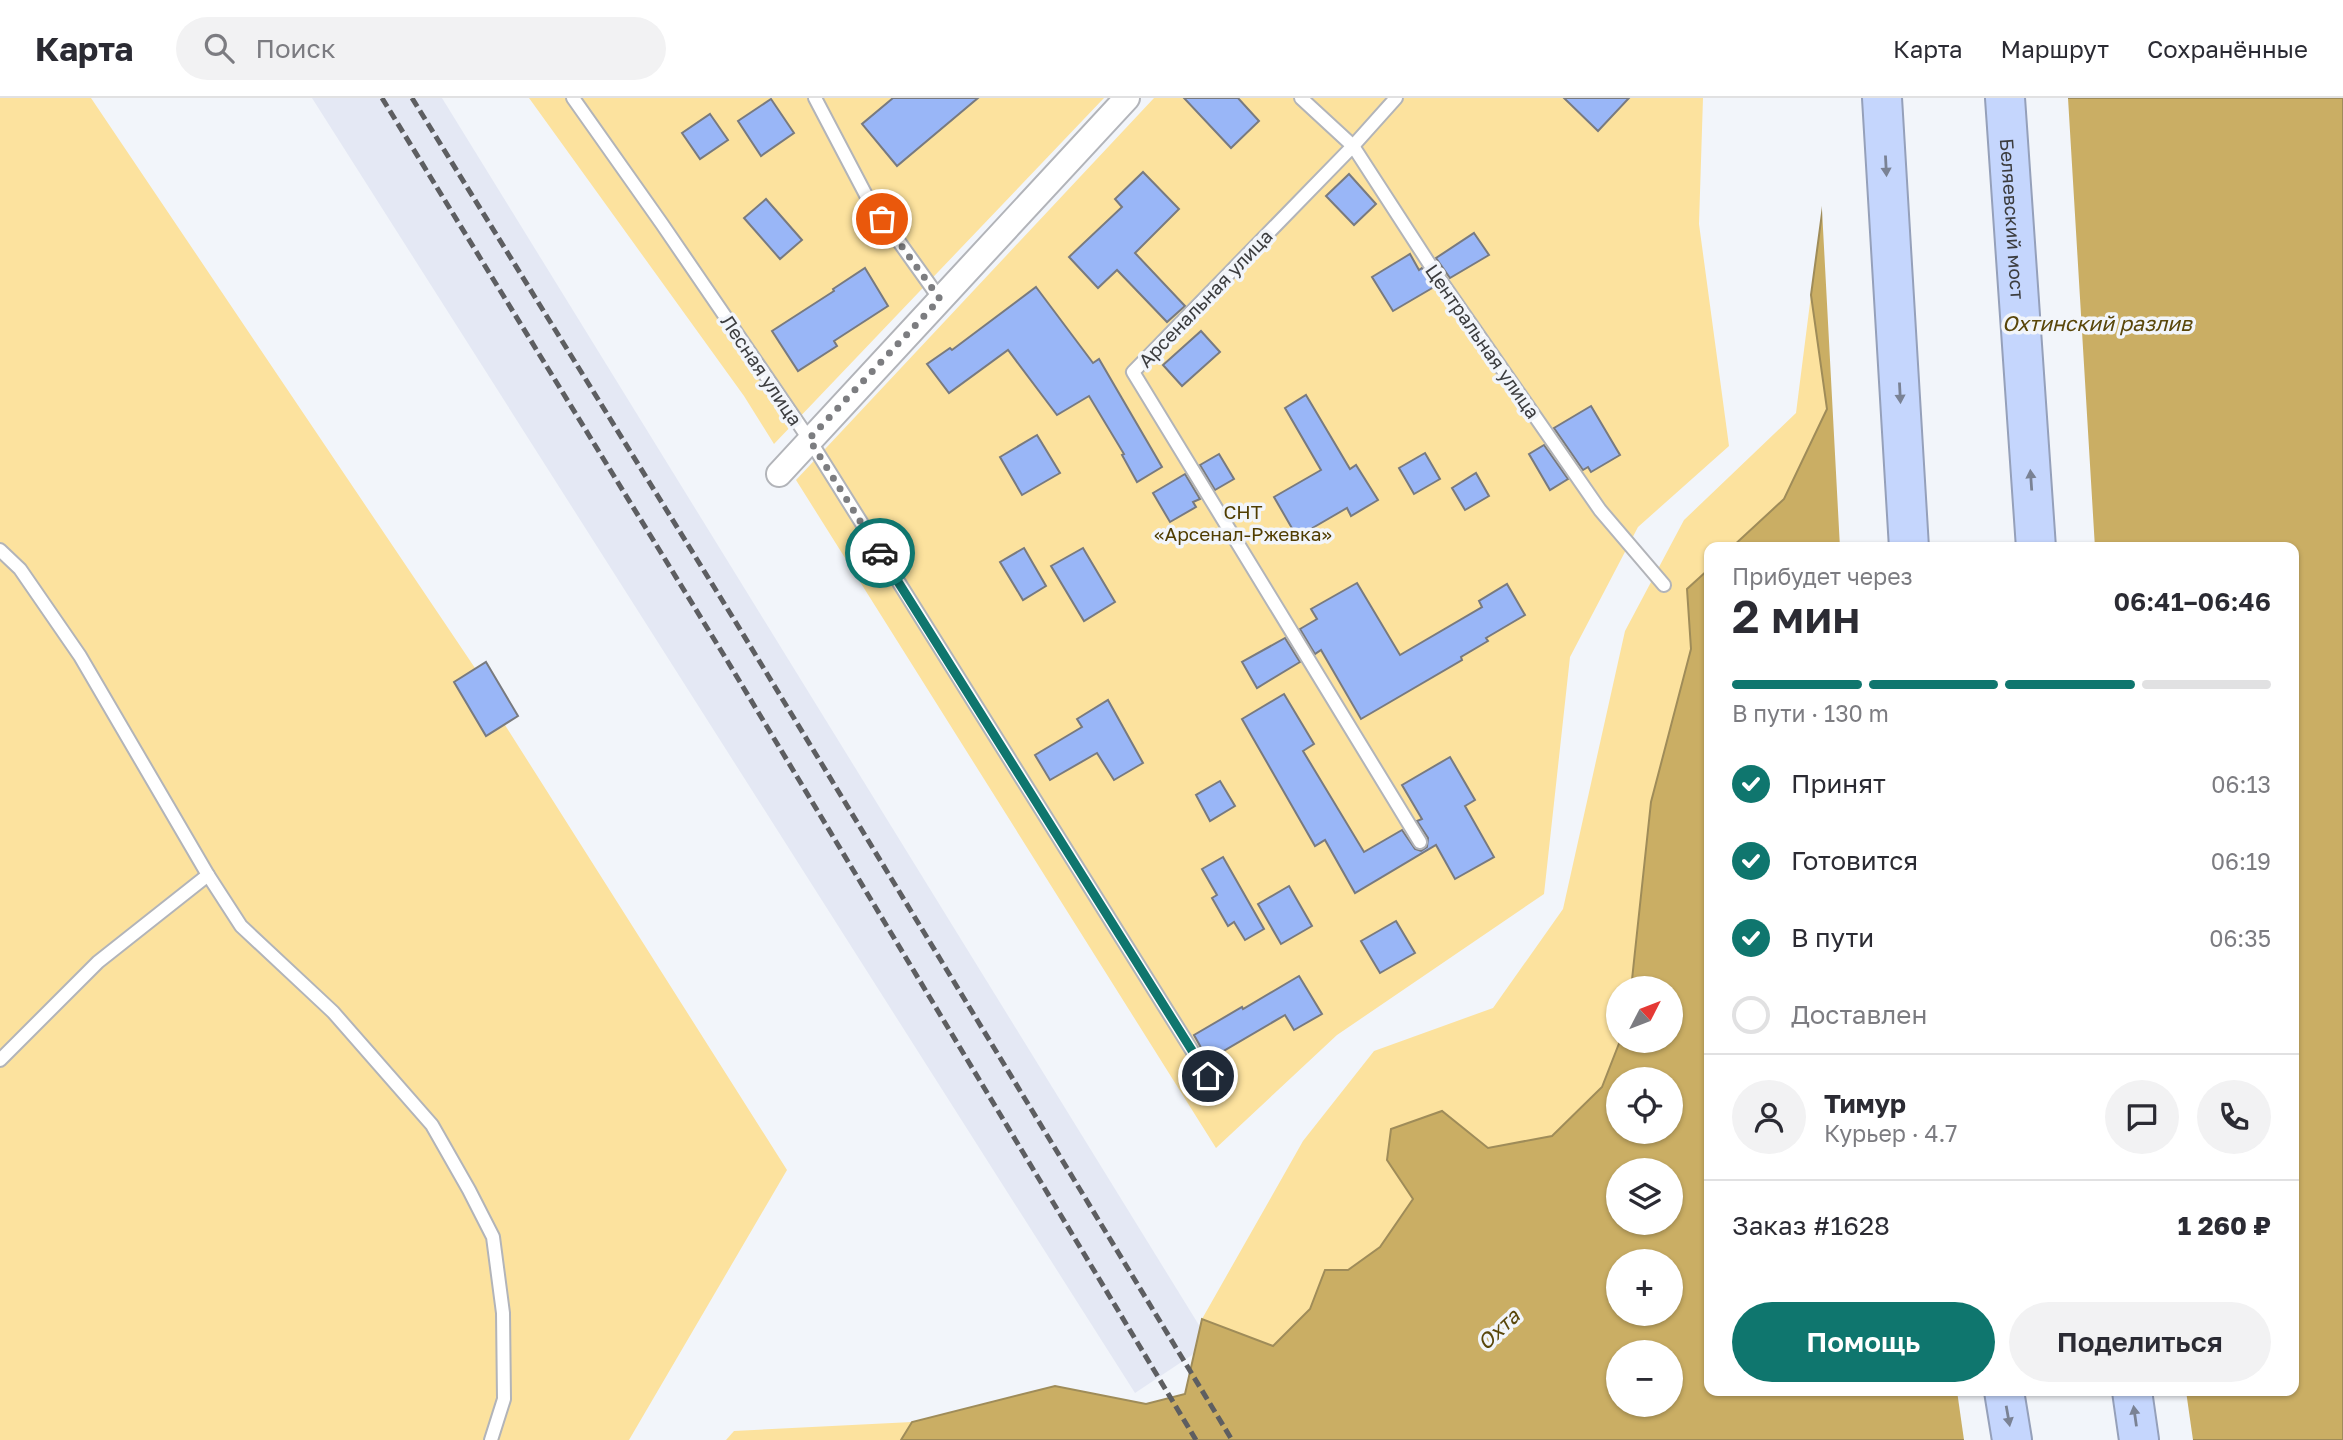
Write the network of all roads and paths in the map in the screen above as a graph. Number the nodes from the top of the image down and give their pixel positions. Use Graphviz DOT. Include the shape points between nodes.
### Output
graph roads {
  1 [pos="573,98"];
  2 [pos="815,98"];
  3 [pos="1127,98"];
  4 [pos="1301,98"];
  5 [pos="1396,98"];
  6 [pos="1882,98"];
  7 [pos="2005,98"];
  8 [pos="1353,146"];
  9 [pos="940,299"];
  10 [pos="809,439"];
  11 [pos="779,474"];
  12 [pos="1909,542"];
  13 [pos="2036,542"];
  14 [pos="0,550"];
  15 [pos="1664,585"];
  16 [pos="1420,842"];
  17 [pos="208,875"];
  18 [pos="0,1060"];
  19 [pos="1208,1076"];
  20 [pos="2005,1396"];
  21 [pos="2133,1396"];
  22 [pos="491,1440"];
  23 [pos="2012,1440"];
  24 [pos="2139,1440"];
  1 -- 10 [label="lane, Лесная улица"];
  2 -- 9 [label="lane" via="867,197"];
  3 -- 9 [label="street"];
  4 -- 8 [label="lane, Центральная улица"];
  5 -- 8 [label="lane, Арсенальная улица"];
  6 -- 12 [label="highway, one-way"];
  13 -- 7 [label="highway, Беляевский мост, one-way"];
  8 -- 15 [label="lane, Центральная улица" via="1592,499"];
  8 -- 16 [label="lane, Арсенальная улица" via="1133,372"];
  9 -- 10 [label="street"];
  10 -- 11 [label="street"];
  10 -- 19 [label="lane, Лесная улица"];
  14 -- 17 [label="lane" via="20,569 80,656"];
  17 -- 18 [label="lane" via="98,962"];
  17 -- 22 [label="lane" via="241,926 333,1012 432,1125 493,1237 503,1313 504,1399"];
  20 -- 23 [label="highway, one-way"];
  24 -- 21 [label="highway, one-way"];
}
